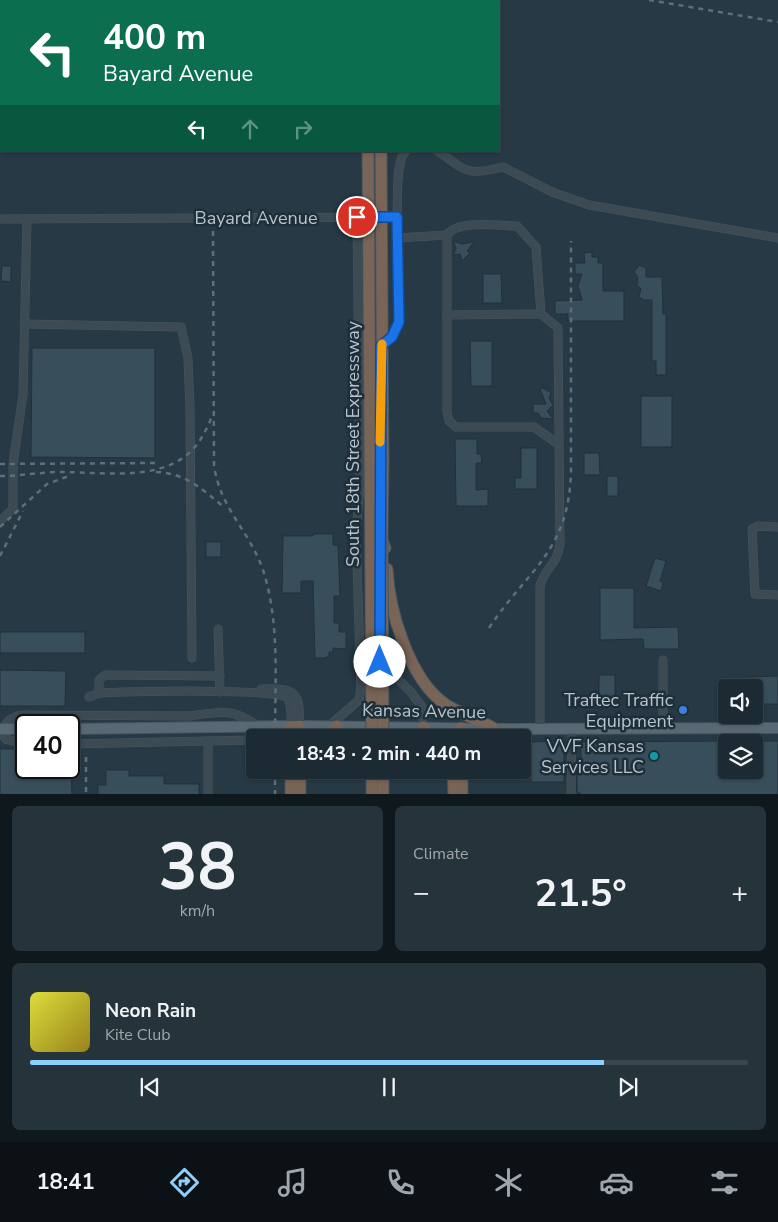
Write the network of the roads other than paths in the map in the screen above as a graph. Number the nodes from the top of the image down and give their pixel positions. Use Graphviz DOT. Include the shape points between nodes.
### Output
graph roads {
  1 [pos="368,152"];
  2 [pos="381,152"];
  3 [pos="405,152"];
  4 [pos="439,152"];
  5 [pos="357,217"];
  6 [pos="397,217"];
  7 [pos="0,219"];
  8 [pos="26,219"];
  9 [pos="447,235"];
  10 [pos="398,238"];
  11 [pos="778,238"];
  12 [pos="447,314"];
  13 [pos="541,314"];
  14 [pos="24,324"];
  15 [pos="558,444"];
  16 [pos="0,521"];
  17 [pos="778,527"];
  18 [pos="382,540"];
  19 [pos="778,595"];
  20 [pos="218,629"];
  21 [pos="192,658"];
  22 [pos="664,660"];
  23 [pos="220,676"];
  24 [pos="220,692"];
  25 [pos="98,693"];
  26 [pos="89,697"];
  27 [pos="80,715"];
  28 [pos="15,717"];
  29 [pos="333,726"];
  30 [pos="423,727"];
  31 [pos="262,728"];
  32 [pos="493,728"];
  33 [pos="572,728"];
  34 [pos="663,728"];
  35 [pos="778,728"];
  36 [pos="0,729"];
  37 [pos="15,729"];
  38 [pos="80,729"];
  39 [pos="270,729"];
  40 [pos="294,729"];
  41 [pos="314,729"];
  42 [pos="331,729"];
  43 [pos="372,729"];
  44 [pos="383,729"];
  45 [pos="436,729"];
  46 [pos="487,729"];
  47 [pos="540,729"];
  48 [pos="246,740"];
  49 [pos="15,741"];
  50 [pos="208,741"];
  51 [pos="80,744"];
  52 [pos="291,779"];
  53 [pos="300,779"];
  54 [pos="372,779"];
  55 [pos="383,779"];
  56 [pos="453,779"];
  57 [pos="462,779"];
  58 [pos="208,794"];
  59 [pos="291,794"];
  60 [pos="300,794"];
  61 [pos="372,794"];
  62 [pos="383,794"];
  63 [pos="454,794"];
  64 [pos="462,794"];
  65 [pos="571,794"];
  1 -- 43 [label="highway, South 18th Street Expressway, bridge"];
  2 -- 18 [label="highway, South 18th Street Expressway, bridge"];
  3 -- 6 [label="street" via="399,166"];
  4 -- 11 [label="street" via="466,171 477,173 503,167 552,192 589,205"];
  5 -- 6 [label="street, Bayard Avenue"];
  5 -- 8 [label="street, Bayard Avenue"];
  5 -- 29 [label="street" via="360,485 356,532 361,689 359,700"];
  6 -- 10 [label="street"];
  7 -- 8 [label="street, Bayard Avenue"];
  8 -- 14 [label="street"];
  9 -- 10 [label="street"];
  9 -- 12 [label="street"];
  9 -- 13 [label="street" via="460,225 517,226 536,247"];
  10 -- 30 [label="street" via="399,322 392,337 381,346 380,662 422,707"];
  12 -- 13 [label="street"];
  12 -- 15 [label="street" via="449,421 456,427 534,427"];
  13 -- 15 [label="street" via="558,328"];
  14 -- 16 [label="street" via="23,394 13,464 13,509"];
  14 -- 21 [label="street" via="181,327 188,358 190,408"];
  15 -- 47 [label="street" via="558,554 554,564 543,574 540,586"];
  17 -- 19 [label="street" via="758,526 752,529 755,594"];
  18 -- 32 [label="highway, bridge" via="389,592 403,641 422,678 443,703"];
  18 -- 44 [label="highway, South 18th Street Expressway, bridge"];
  20 -- 23 [label="street"];
  22 -- 34 [label="street"];
  23 -- 24 [label="street"];
  23 -- 25 [label="street" via="105,675 99,680"];
  24 -- 25 [label="street"];
  24 -- 40 [label="street" via="287,696"];
  25 -- 26 [label="street"];
  27 -- 31 [label="street" via="238,713"];
  28 -- 49 [label="street" via="5,723 5,738"];
  29 -- 30 [label="main road, Kansas Avenue"];
  29 -- 41 [label="main road, Kansas Avenue"];
  29 -- 42 [label="highway"];
  30 -- 45 [label="main road, Kansas Avenue"];
  31 -- 38 [label="main road, Kansas Avenue"];
  31 -- 39 [label="main road, Kansas Avenue"];
  32 -- 46 [label="main road, Kansas Avenue"];
  32 -- 47 [label="main road, Kansas Avenue"];
  33 -- 34 [label="main road, Kansas Avenue"];
  33 -- 47 [label="main road, Kansas Avenue"];
  33 -- 65 [label="street"];
  34 -- 35 [label="main road, Kansas Avenue"];
  36 -- 37 [label="main road, bridge"];
  48 -- 50 [label="street"];
  50 -- 51 [label="street"];
  50 -- 58 [label="street"];
  52 -- 59 [label="highway"];
  53 -- 60 [label="highway"];
  54 -- 61 [label="highway"];
  55 -- 62 [label="highway"];
  56 -- 63 [label="highway"];
  57 -- 64 [label="highway"];
}
